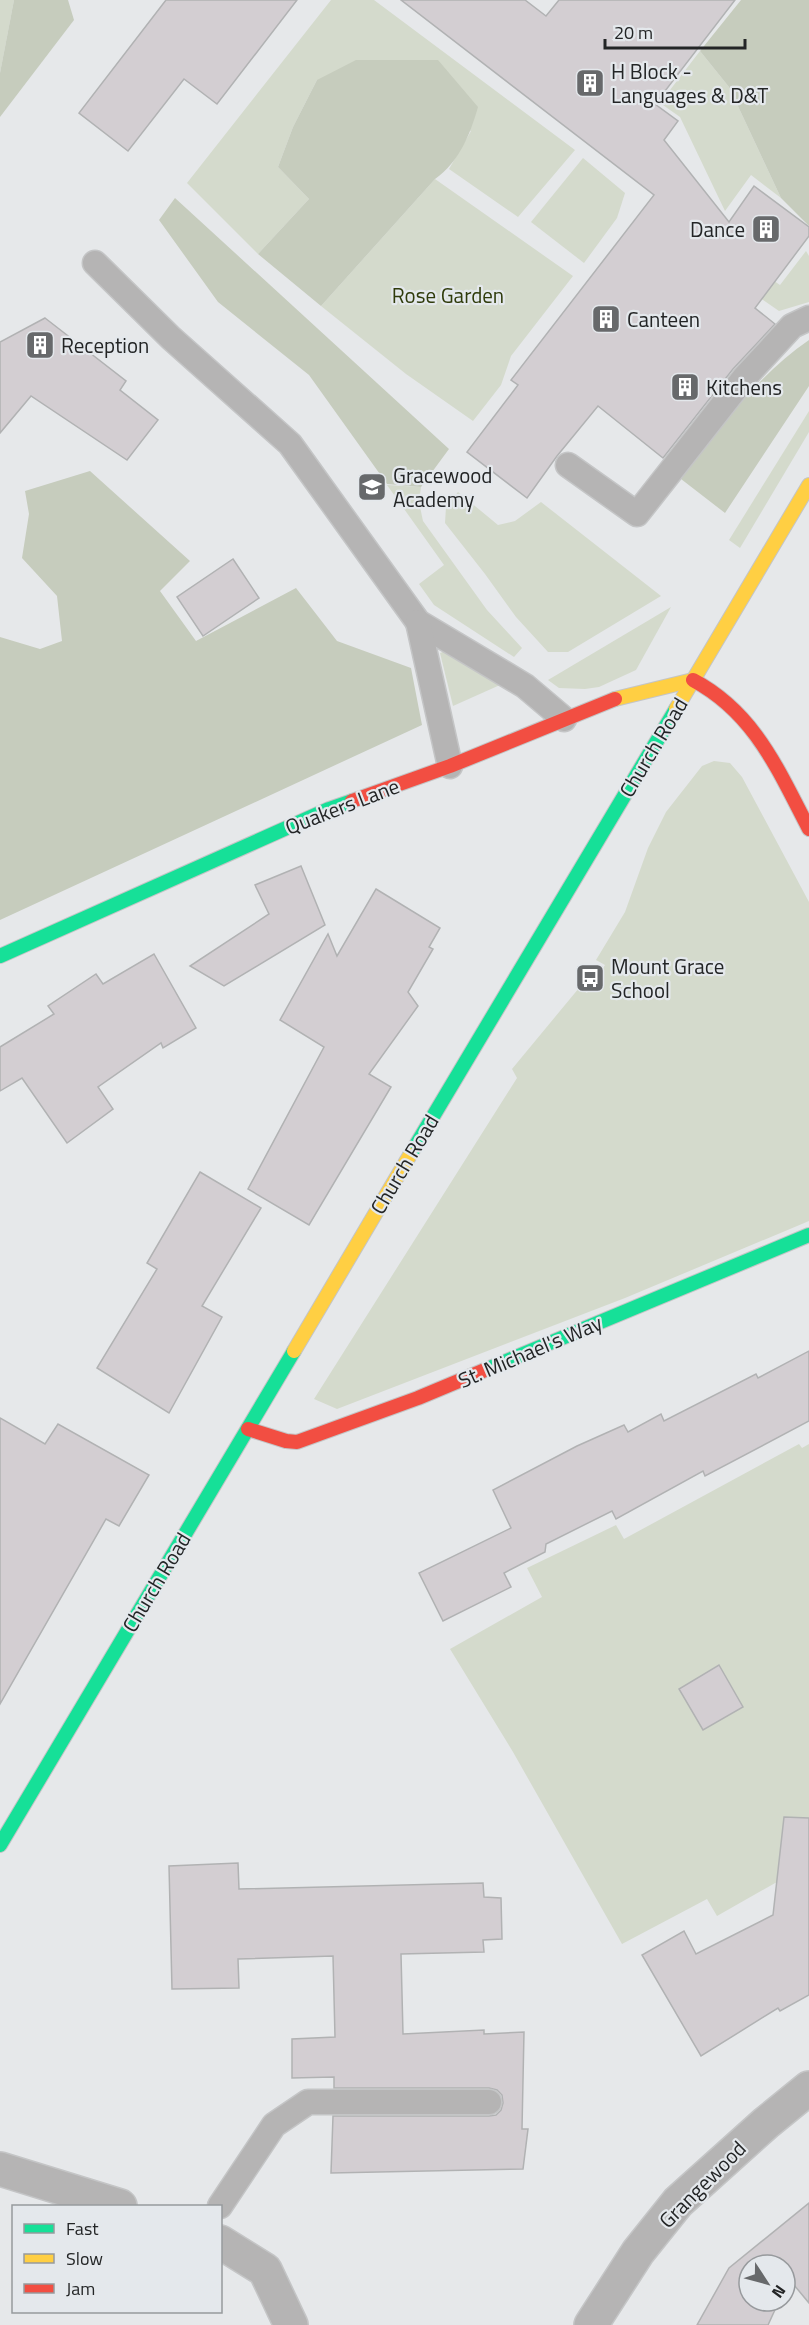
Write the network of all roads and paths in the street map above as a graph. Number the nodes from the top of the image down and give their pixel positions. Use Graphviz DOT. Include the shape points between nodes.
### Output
graph roads {
  1 [pos="95,263"];
  2 [pos="809,318"];
  3 [pos="568,465"];
  4 [pos="809,485"];
  5 [pos="418,622"];
  6 [pos="693,680"];
  7 [pos="564,719"];
  8 [pos="450,766"];
  9 [pos="809,829"];
  10 [pos="0,956"];
  11 [pos="809,1235"];
  12 [pos="248,1429"];
  13 [pos="0,1845"];
  14 [pos="809,2088"];
  15 [pos="489,2102"];
  16 [pos="0,2169"];
  17 [pos="117,2205"];
  18 [pos="221,2205"];
  19 [pos="222,2243"];
  20 [pos="291,2325"];
  21 [pos="591,2325"];
  1 -- 5 [label="lane" via="171,338 290,444"];
  2 -- 3 [label="lane" via="792,326 744,378 637,514"];
  4 -- 6 [label="street, Church Road"];
  5 -- 7 [label="lane" via="525,686"];
  5 -- 8 [label="lane"];
  6 -- 7 [label="street, Quakers Lane" via="614,699"];
  6 -- 9 [label="street" via="724,699 743,717"];
  6 -- 12 [label="street, Church Road"];
  7 -- 8 [label="street, Quakers Lane"];
  8 -- 10 [label="street, Quakers Lane" via="329,809"];
  11 -- 12 [label="street, St. Michael's Way" via="417,1398 297,1442"];
  12 -- 13 [label="street, Church Road"];
  14 -- 21 [label="street, Grangewood" via="678,2202 638,2252"];
  15 -- 18 [label="lane" via="308,2102 274,2125"];
  16 -- 17 [label="street"];
  19 -- 20 [label="street" via="265,2270"];
}
